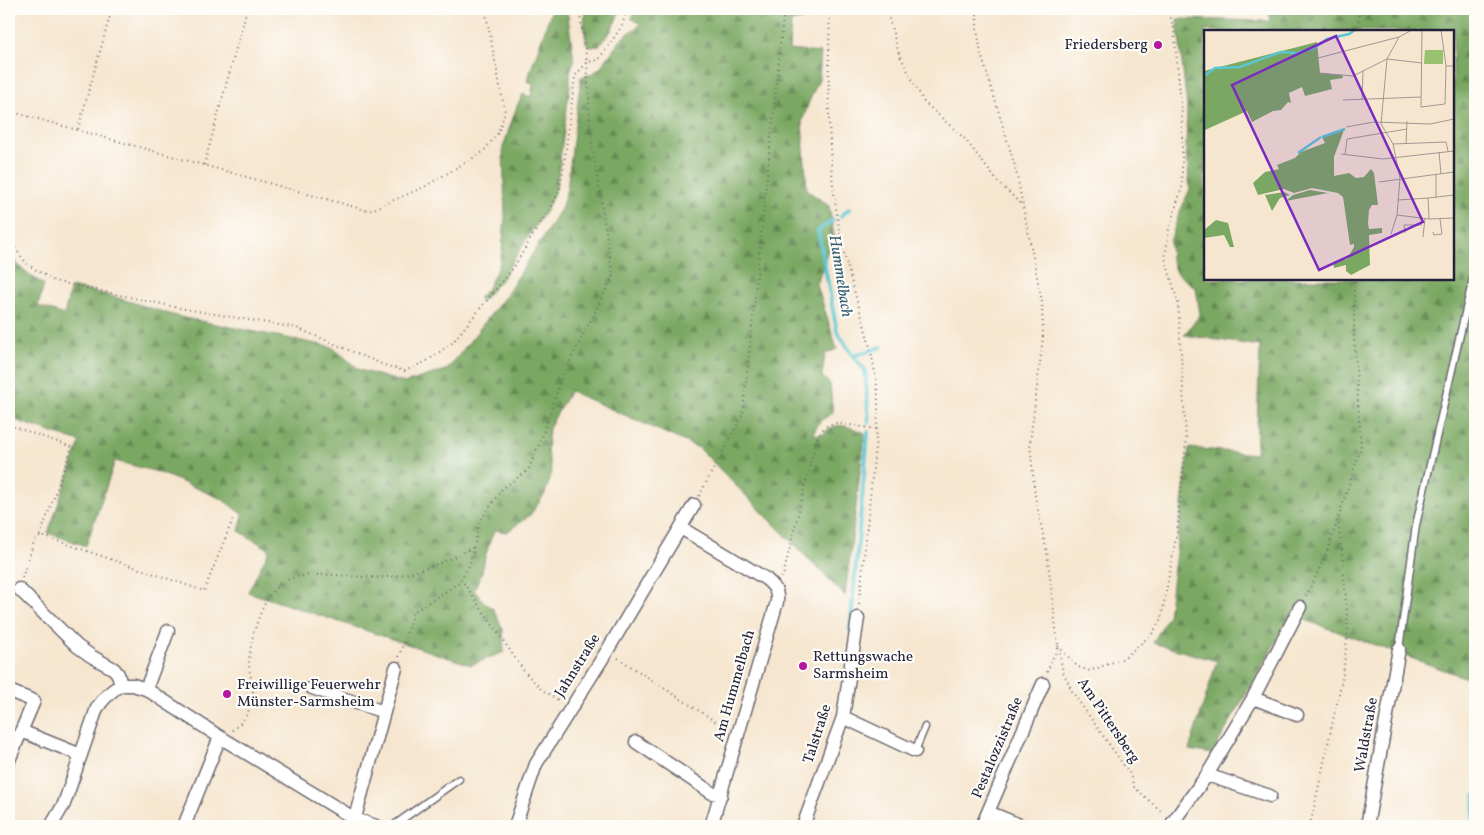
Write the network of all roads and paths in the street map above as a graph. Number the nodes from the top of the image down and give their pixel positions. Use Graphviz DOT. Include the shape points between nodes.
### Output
graph roads {
  1 [pos="112,9"];
  2 [pos="247,9"];
  3 [pos="485,9"];
  4 [pos="579,9"];
  5 [pos="628,9"];
  6 [pos="784,9"];
  7 [pos="830,9"];
  8 [pos="886,9"];
  9 [pos="977,9"];
  10 [pos="1168,9"];
  11 [pos="1358,9"];
  12 [pos="1358,30"];
  13 [pos="587,62"];
  14 [pos="9,111"];
  15 [pos="78,130"];
  16 [pos="204,165"];
  17 [pos="1022,205"];
  18 [pos="9,240"];
  19 [pos="1475,270"];
  20 [pos="1354,280"];
  21 [pos="9,425"];
  22 [pos="877,429"];
  23 [pos="694,504"];
  24 [pos="233,519"];
  25 [pos="1338,520"];
  26 [pos="681,528"];
  27 [pos="39,537"];
  28 [pos="474,547"];
  29 [pos="461,579"];
  30 [pos="775,587"];
  31 [pos="19,589"];
  32 [pos="1300,607"];
  33 [pos="858,618"];
  34 [pos="168,631"];
  35 [pos="1058,646"];
  36 [pos="1399,649"];
  37 [pos="607,651"];
  38 [pos="396,668"];
  39 [pos="1043,684"];
  40 [pos="121,685"];
  41 [pos="312,688"];
  42 [pos="146,689"];
  43 [pos="9,691"];
  44 [pos="1253,698"];
  45 [pos="571,708"];
  46 [pos="384,712"];
  47 [pos="1297,715"];
  48 [pos="842,717"];
  49 [pos="925,727"];
  50 [pos="21,731"];
  51 [pos="738,736"];
  52 [pos="220,737"];
  53 [pos="636,742"];
  54 [pos="915,751"];
  55 [pos="80,755"];
  56 [pos="9,760"];
  57 [pos="1207,775"];
  58 [pos="459,779"];
  59 [pos="721,795"];
  60 [pos="1270,796"];
  61 [pos="988,812"];
  62 [pos="354,822"];
  63 [pos="1172,824"];
  64 [pos="806,825"];
  65 [pos="51,826"];
  66 [pos="184,826"];
  67 [pos="376,826"];
  68 [pos="393,826"];
  69 [pos="515,826"];
  70 [pos="711,826"];
  71 [pos="982,826"];
  72 [pos="1022,826"];
  73 [pos="1310,826"];
  74 [pos="1367,826"];
  1 -- 15 [label="path"];
  2 -- 16 [label="path"];
  3 -- 16 [label="path" via="505,112 498,133 483,152 424,187 369,211"];
  4 -- 13 [label="path"];
  5 -- 13 [label="path" via="621,27 598,60"];
  6 -- 23 [label="path" via="743,414"];
  7 -- 22 [label="path" via="828,76 834,198 842,244 876,379"];
  8 -- 17 [label="path" via="899,54 924,102 965,139 998,182"];
  9 -- 17 [label="path, Am Pittersberg" via="981,54 1015,166"];
  10 -- 35 [label="path" via="1174,29 1182,114 1182,188 1169,229 1165,258 1178,302 1186,441 1176,532 1161,619 1152,634 1124,658 1090,671 1078,667"];
  11 -- 12 [label="path"];
  13 -- 18 [label="path" via="575,76 564,165 559,191 551,207 514,267 452,343 405,371 296,328 185,309 54,281 27,264"];
  13 -- 28 [label="path" via="591,138 613,276 561,378 528,470 502,489 480,521"];
  14 -- 15 [label="path"];
  15 -- 16 [label="path"];
  17 -- 35 [label="path, Am Pittersberg" via="1042,302 1044,338 1030,443"];
  19 -- 36 [label="lane" via="1416,525"];
  20 -- 25 [label="path" via="1361,448"];
  21 -- 27 [label="path" via="72,447"];
  22 -- 30 [label="path" via="836,423 823,427 816,440 783,576"];
  22 -- 33 [label="path"];
  23 -- 26 [label="street, Jahnstraße"];
  24 -- 27 [label="path" via="204,591"];
  25 -- 32 [label="path" via="1326,555"];
  25 -- 73 [label="path" via="1348,629 1343,675"];
  26 -- 30 [label="street"];
  26 -- 37 [label="street, Jahnstraße"];
  27 -- 31 [label="path" via="34,542"];
  28 -- 29 [label="path" via="470,564"];
  28 -- 52 [label="path" via="454,558 410,573 386,577 315,575 282,582 274,590 257,622 249,667 253,692 246,715 240,725"];
  29 -- 38 [label="path" via="413,612"];
  29 -- 45 [label="path" via="524,671 541,689"];
  30 -- 51 [label="street, Am Hummelbach" via="777,602"];
  31 -- 40 [label="street" via="77,646 114,669"];
  32 -- 44 [label="street"];
  33 -- 48 [label="street, Talstraße"];
  34 -- 42 [label="street"];
  35 -- 39 [label="path"];
  35 -- 63 [label="path, Am Pittersberg" via="1063,672 1073,693 1130,774 1134,787"];
  36 -- 74 [label="street, Waldstraße"];
  37 -- 45 [label="street, Jahnstraße"];
  37 -- 51 [label="path"];
  38 -- 46 [label="street"];
  39 -- 61 [label="street, Pestalozzistraße"];
  40 -- 42 [label="street"];
  40 -- 55 [label="street" via="103,699"];
  41 -- 46 [label="street"];
  42 -- 52 [label="street"];
  43 -- 50 [label="street" via="34,701"];
  44 -- 47 [label="street"];
  44 -- 57 [label="street"];
  45 -- 69 [label="street, Jahnstraße" via="536,764"];
  46 -- 62 [label="street"];
  48 -- 54 [label="street"];
  48 -- 64 [label="street, Talstraße"];
  49 -- 54 [label="lane"];
  50 -- 55 [label="street"];
  50 -- 56 [label="street"];
  51 -- 59 [label="street, Am Hummelbach"];
  52 -- 62 [label="street"];
  52 -- 66 [label="street"];
  53 -- 59 [label="street" via="712,793"];
  55 -- 65 [label="street" via="64,804"];
  57 -- 60 [label="street"];
  57 -- 63 [label="street"];
  58 -- 68 [label="lane"];
  59 -- 70 [label="street, Am Hummelbach"];
  61 -- 71 [label="street, Pestalozzistraße"];
  61 -- 72 [label="street"];
  62 -- 67 [label="street"];
}
